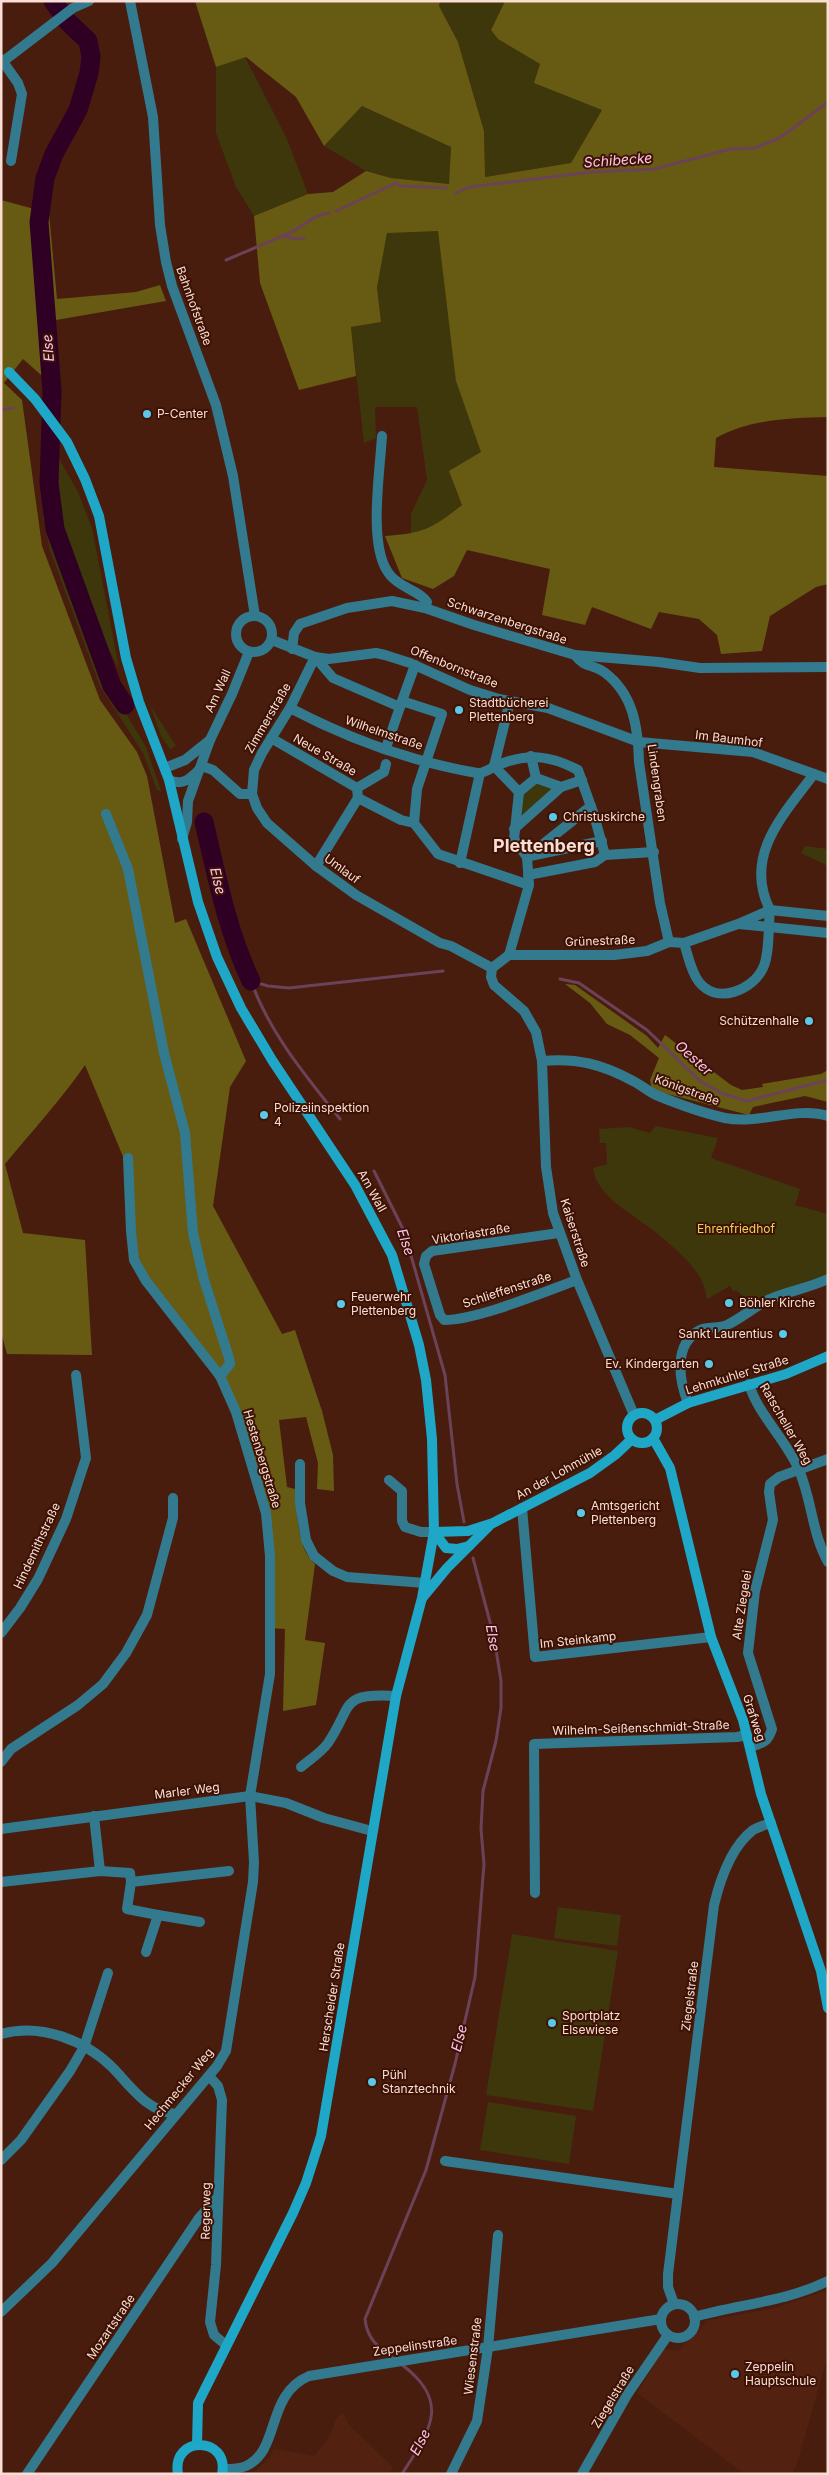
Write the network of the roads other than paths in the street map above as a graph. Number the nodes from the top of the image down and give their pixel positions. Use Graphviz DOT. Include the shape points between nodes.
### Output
graph roads {
  1 [pos="89,1"];
  2 [pos="130,1"];
  3 [pos="2,61"];
  4 [pos="11,161"];
  5 [pos="9,372"];
  6 [pos="382,436"];
  7 [pos="426,608"];
  8 [pos="255,616"];
  9 [pos="272,640"];
  10 [pos="292,649"];
  11 [pos="249,652"];
  12 [pos="576,655"];
  13 [pos="315,657"];
  14 [pos="415,666"];
  15 [pos="828,667"];
  16 [pos="510,701"];
  17 [pos="401,704"];
  18 [pos="290,708"];
  19 [pos="271,738"];
  20 [pos="210,740"];
  21 [pos="639,742"];
  22 [pos="388,754"];
  23 [pos="532,756"];
  24 [pos="427,761"];
  25 [pos="202,766"];
  26 [pos="494,766"];
  27 [pos="165,768"];
  28 [pos="480,773"];
  29 [pos="814,774"];
  30 [pos="536,778"];
  31 [pos="828,779"];
  32 [pos="169,780"];
  33 [pos="582,780"];
  34 [pos="561,787"];
  35 [pos="519,792"];
  36 [pos="358,793"];
  37 [pos="252,794"];
  38 [pos="592,806"];
  39 [pos="106,814"];
  40 [pos="414,822"];
  41 [pos="514,829"];
  42 [pos="182,840"];
  43 [pos="602,841"];
  44 [pos="654,852"];
  45 [pos="605,855"];
  46 [pos="527,857"];
  47 [pos="460,863"];
  48 [pos="316,866"];
  49 [pos="529,880"];
  50 [pos="770,910"];
  51 [pos="828,916"];
  52 [pos="738,924"];
  53 [pos="768,926"];
  54 [pos="828,933"];
  55 [pos="669,942"];
  56 [pos="684,943"];
  57 [pos="509,955"];
  58 [pos="492,968"];
  59 [pos="542,1061"];
  60 [pos="828,1116"];
  61 [pos="128,1158"];
  62 [pos="559,1233"];
  63 [pos="827,1279"];
  64 [pos="577,1280"];
  65 [pos="444,1320"];
  66 [pos="828,1356"];
  67 [pos="76,1375"];
  68 [pos="220,1376"];
  69 [pos="749,1384"];
  70 [pos="688,1403"];
  71 [pos="634,1415"];
  72 [pos="655,1420"];
  73 [pos="653,1438"];
  74 [pos="632,1439"];
  75 [pos="828,1459"];
  76 [pos="300,1464"];
  77 [pos="799,1469"];
  78 [pos="389,1480"];
  79 [pos="173,1498"];
  80 [pos="522,1508"];
  81 [pos="493,1523"];
  82 [pos="434,1532"];
  83 [pos="471,1545"];
  84 [pos="828,1562"];
  85 [pos="425,1583"];
  86 [pos="422,1598"];
  87 [pos="1,1633"];
  88 [pos="711,1637"];
  89 [pos="396,1696"];
  90 [pos="747,1734"];
  91 [pos="750,1746"];
  92 [pos="1,1762"];
  93 [pos="301,1767"];
  94 [pos="250,1796"];
  95 [pos="94,1816"];
  96 [pos="771,1823"];
  97 [pos="1,1829"];
  98 [pos="372,1831"];
  99 [pos="100,1871"];
  100 [pos="229,1871"];
  101 [pos="1,1882"];
  102 [pos="131,1882"];
  103 [pos="535,1894"];
  104 [pos="158,1915"];
  105 [pos="200,1922"];
  106 [pos="146,1952"];
  107 [pos="108,1973"];
  108 [pos="828,2008"];
  109 [pos="1,2034"];
  110 [pos="84,2046"];
  111 [pos="209,2076"];
  112 [pos="176,2114"];
  113 [pos="1,2160"];
  114 [pos="445,2161"];
  115 [pos="678,2194"];
  116 [pos="218,2197"];
  117 [pos="498,2235"];
  118 [pos="828,2281"];
  119 [pos="674,2304"];
  120 [pos="1,2312"];
  121 [pos="694,2316"];
  122 [pos="661,2319"];
  123 [pos="668,2335"];
  124 [pos="226,2345"];
  125 [pos="488,2348"];
  126 [pos="198,2445"];
  127 [pos="222,2472"];
  128 [pos="176,2473"];
  129 [pos="27,2474"];
  130 [pos="451,2474"];
  131 [pos="582,2474"];
  1 -- 3 [label="street" via="73,8"];
  2 -- 8 [label="street, Bahnhofstraße" via="153,117 160,225 166,262 216,405 233,476"];
  3 -- 4 [label="street" via="22,94"];
  5 -- 27 [label="main road, Am Wall" via="35,399 66,442 85,479 99,516 126,658"];
  6 -- 7 [label="street" via="376,526 380,553 386,570 402,587 424,598"];
  7 -- 10 [label="street, Schwarzenbergstraße" via="392,601 331,613 296,627"];
  7 -- 12 [label="street, Schwarzenbergstraße" via="526,646"];
  8 -- 9 [label="street" via="270,624"];
  8 -- 11 [label="street" via="242,621 236,634 238,644"];
  9 -- 10 [label="street"];
  9 -- 11 [label="street" via="264,650"];
  10 -- 13 [label="street"];
  11 -- 20 [label="street, Am Wall"];
  12 -- 15 [label="street, Schwarzenbergstraße" via="700,668"];
  12 -- 21 [label="street, Lindengraben" via="581,664 604,672 626,695"];
  13 -- 14 [label="street, Offenbornstraße" via="376,654 398,658"];
  13 -- 17 [label="street" via="333,678"];
  13 -- 18 [label="street, Zimmerstraße"];
  14 -- 16 [label="street, Offenbornstraße" via="470,690"];
  14 -- 17 [label="street"];
  16 -- 21 [label="street, Offenbornstraße" via="566,714"];
  16 -- 26 [label="street"];
  17 -- 22 [label="street"];
  17 -- 24 [label="street" via="442,714"];
  18 -- 19 [label="street, Zimmerstraße"];
  18 -- 22 [label="street, Wilhelmstraße"];
  19 -- 36 [label="street, Neue Straße"];
  19 -- 37 [label="street, Zimmerstraße" via="254,770"];
  20 -- 25 [label="street, Am Wall"];
  20 -- 27 [label="street, Am Wall" via="185,760"];
  21 -- 29 [label="street, Im Baumhof" via="753,752"];
  21 -- 44 [label="street, Lindengraben" via="639,762"];
  22 -- 24 [label="street, Wilhelmstraße"];
  22 -- 36 [label="street" via="384,772"];
  23 -- 26 [label="street" via="518,757"];
  23 -- 30 [label="street"];
  23 -- 33 [label="street" via="567,764 578,770"];
  24 -- 28 [label="street"];
  24 -- 40 [label="street, Wilhelmstraße" via="417,789"];
  25 -- 32 [label="street" via="184,782"];
  25 -- 37 [label="street" via="213,770 240,794"];
  25 -- 42 [label="street, Am Wall" via="188,801"];
  26 -- 28 [label="street"];
  26 -- 35 [label="street"];
  27 -- 32 [label="main road, Am Wall"];
  28 -- 47 [label="street"];
  29 -- 31 [label="street, Im Baumhof"];
  29 -- 50 [label="street" via="783,815 763,851 763,894"];
  30 -- 34 [label="street"];
  30 -- 35 [label="street"];
  32 -- 42 [label="main road, Am Wall"];
  33 -- 34 [label="street"];
  33 -- 38 [label="street"];
  34 -- 41 [label="street"];
  35 -- 41 [label="street"];
  36 -- 40 [label="street, Neue Straße" via="401,820"];
  36 -- 48 [label="street"];
  37 -- 48 [label="street, Umlauf" via="267,822"];
  38 -- 43 [label="street"];
  38 -- 46 [label="street"];
  39 -- 68 [label="street" via="128,870 164,1053 185,1133 193,1233 206,1290 230,1364"];
  40 -- 47 [label="street" via="438,854"];
  41 -- 46 [label="street" via="514,839"];
  42 -- 82 [label="main road, Am Wall" via="198,902 232,991 272,1060 355,1185 392,1255 419,1345 428,1392"];
  43 -- 45 [label="street"];
  43 -- 46 [label="street"];
  44 -- 45 [label="street"];
  44 -- 55 [label="street, Lindengraben"];
  45 -- 49 [label="street" via="595,862"];
  46 -- 49 [label="street"];
  47 -- 49 [label="street"];
  48 -- 58 [label="street, Umlauf" via="381,910"];
  49 -- 57 [label="street"];
  50 -- 51 [label="street, Grünestraße"];
  50 -- 52 [label="street, Grünestraße"];
  50 -- 53 [label="street"];
  52 -- 53 [label="street, Grünestraße"];
  52 -- 56 [label="street, Grünestraße"];
  53 -- 54 [label="street, Grünestraße"];
  53 -- 56 [label="street" via="765,965 745,989 733,993 717,992 699,982"];
  55 -- 56 [label="street, Grünestraße"];
  55 -- 57 [label="street, Grünestraße" via="647,951 614,955"];
  57 -- 58 [label="street"];
  58 -- 59 [label="street, Kaiserstraße" via="494,985 530,1019"];
  59 -- 60 [label="street, Königstraße" via="573,1059 605,1068 655,1094 724,1117 743,1120 798,1114"];
  59 -- 62 [label="street, Kaiserstraße" via="546,1167"];
  61 -- 68 [label="street, Hestenbergstraße" via="134,1260 146,1281"];
  62 -- 64 [label="street, Kaiserstraße"];
  62 -- 65 [label="street, Viktoriastraße" via="432,1251 424,1264"];
  63 -- 70 [label="street" via="769,1300 725,1326 714,1326 695,1334 681,1357 682,1388"];
  64 -- 65 [label="street, Schlieffenstraße" via="479,1314"];
  64 -- 71 [label="street, Kaiserstraße"];
  66 -- 69 [label="main road, Lehmkuhler Straße" via="786,1374"];
  67 -- 87 [label="street, Hindemithstraße" via="86,1458 66,1519 38,1579"];
  68 -- 94 [label="street, Hestenbergstraße" via="236,1412 262,1496 270,1556 270,1674"];
  69 -- 70 [label="main road, Lehmkuhler Straße"];
  69 -- 77 [label="street, Ratscheller Weg" via="752,1395 783,1439"];
  70 -- 72 [label="main road, Lehmkuhler Straße"];
  71 -- 72 [label="main road" via="646,1414"];
  71 -- 74 [label="main road" via="627,1426"];
  72 -- 73 [label="main road" via="657,1428"];
  73 -- 74 [label="main road" via="641,1443"];
  73 -- 88 [label="main road, Grafweg" via="670,1468 679,1498"];
  74 -- 80 [label="main road, An der Lohmühle" via="601,1467"];
  75 -- 77 [label="street"];
  76 -- 85 [label="street" via="300,1503 306,1540 314,1556 347,1577"];
  77 -- 84 [label="street, Ratscheller Weg" via="816,1534"];
  77 -- 91 [label="street, Alte Ziegelei" via="778,1477 770,1484 768,1492 773,1520 755,1590 748,1653 772,1729 765,1743"];
  78 -- 82 [label="street" via="402,1491 405,1527"];
  79 -- 92 [label="street" via="174,1518 148,1614 126,1653 103,1684 78,1705 11,1749"];
  80 -- 81 [label="main road, An der Lohmühle"];
  80 -- 88 [label="street, Im Steinkamp" via="535,1657"];
  81 -- 82 [label="main road, An der Lohmühle" via="468,1531"];
  81 -- 83 [label="main road, An der Lohmühle"];
  82 -- 83 [label="main road" via="446,1548"];
  82 -- 85 [label="main road, Herscheider Straße"];
  83 -- 86 [label="main road, An der Lohmühle"];
  85 -- 86 [label="main road, Herscheider Straße"];
  86 -- 89 [label="main road, Herscheider Straße"];
  88 -- 90 [label="main road, Grafweg"];
  89 -- 93 [label="street" via="367,1695 349,1703 328,1743"];
  89 -- 98 [label="main road, Herscheider Straße"];
  90 -- 91 [label="main road, Grafweg"];
  90 -- 103 [label="street, Wilhelm-Seißenschmidt-Straße" via="737,1737 534,1744"];
  91 -- 96 [label="main road, Grafweg"];
  94 -- 95 [label="street, Marler Weg"];
  94 -- 98 [label="street, Marler Weg" via="286,1803"];
  94 -- 111 [label="street, Hechmecker Weg" via="252,1882 226,2050"];
  95 -- 97 [label="street, Marler Weg"];
  95 -- 99 [label="street"];
  96 -- 108 [label="main road, Grafweg" via="821,1971"];
  96 -- 115 [label="street, Ziegelstraße" via="754,1830 743,1840 719,1883"];
  98 -- 124 [label="main road, Herscheider Straße" via="321,2136 293,2213"];
  99 -- 101 [label="street"];
  99 -- 102 [label="street" via="130,1873"];
  100 -- 102 [label="street"];
  102 -- 104 [label="street" via="127,1909"];
  104 -- 105 [label="street"];
  104 -- 106 [label="street"];
  107 -- 110 [label="street"];
  109 -- 110 [label="street" via="41,2031"];
  110 -- 112 [label="street" via="111,2066 151,2107 162,2113"];
  110 -- 113 [label="street" via="21,2140"];
  111 -- 112 [label="street, Hechmecker Weg"];
  111 -- 116 [label="street, Regerweg" via="218,2086 222,2100"];
  112 -- 120 [label="street, Hechmecker Weg" via="52,2263"];
  114 -- 115 [label="street"];
  115 -- 119 [label="street, Ziegelstraße" via="668,2274"];
  116 -- 124 [label="street, Regerweg" via="210,2322 214,2335"];
  116 -- 129 [label="street, Mozartstraße" via="199,2218"];
  117 -- 125 [label="street, Wiesenstraße"];
  118 -- 121 [label="street" via="779,2300"];
  119 -- 121 [label="street" via="687,2306"];
  119 -- 122 [label="street" via="664,2311"];
  121 -- 123 [label="street" via="689,2334 678,2338"];
  122 -- 123 [label="street" via="662,2328"];
  122 -- 125 [label="street, Zeppelinstraße"];
  123 -- 131 [label="street, Ziegelstraße" via="627,2395"];
  124 -- 126 [label="main road, Herscheider Straße" via="198,2403"];
  125 -- 127 [label="street, Zeppelinstraße" via="322,2372 297,2382 279,2404 267,2441 257,2457 243,2467"];
  125 -- 130 [label="street, Wiesenstraße" via="477,2421"];
  126 -- 127 [label="main road" via="215,2450 221,2458"];
  126 -- 128 [label="main road" via="182,2454"];
}
